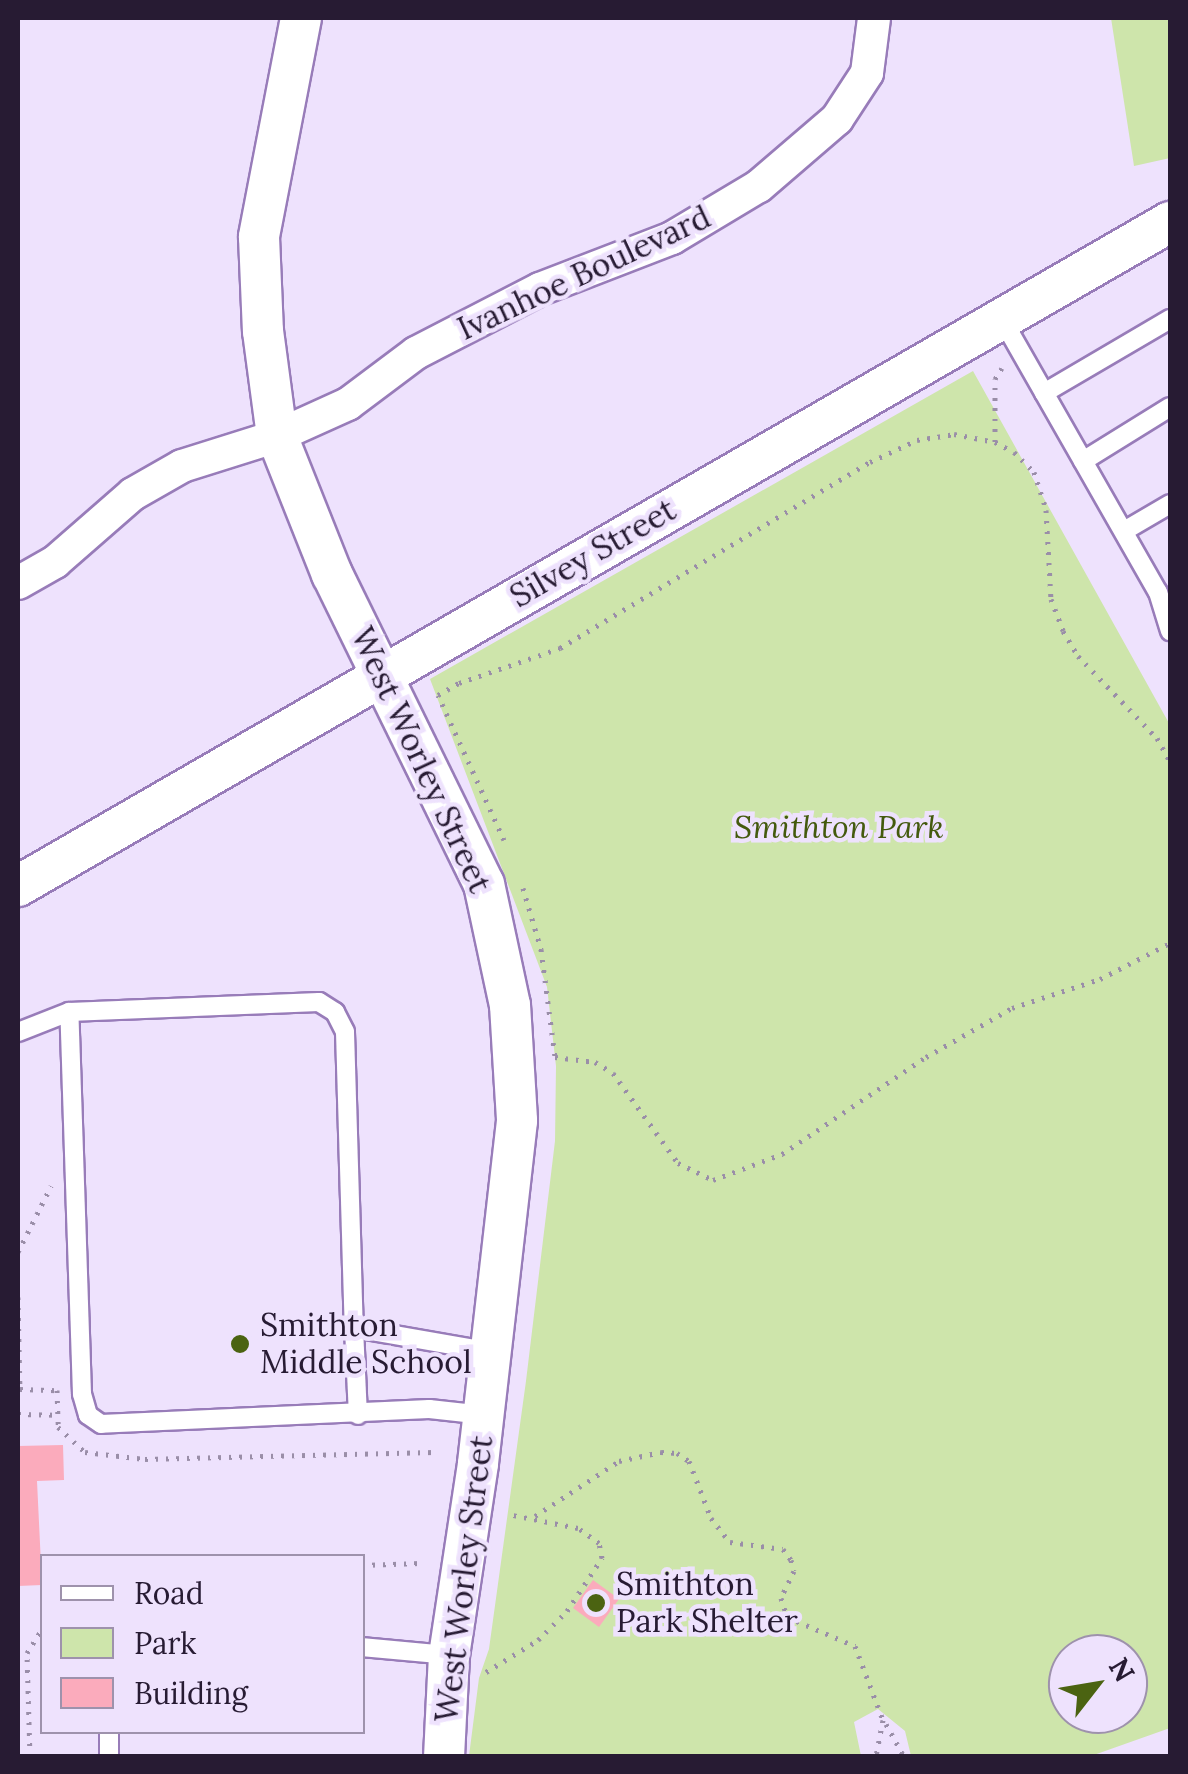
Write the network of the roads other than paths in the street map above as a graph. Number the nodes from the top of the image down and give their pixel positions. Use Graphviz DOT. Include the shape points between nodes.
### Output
graph roads {
  1 [pos="301,18"];
  2 [pos="874,18"];
  3 [pos="1170,222"];
  4 [pos="1170,318"];
  5 [pos="1002,320"];
  6 [pos="1044,393"];
  7 [pos="1170,408"];
  8 [pos="277,436"];
  9 [pos="1083,461"];
  10 [pos="1170,504"];
  11 [pos="1124,531"];
  12 [pos="18,583"];
  13 [pos="1166,604"];
  14 [pos="1170,631"];
  15 [pos="382,674"];
  16 [pos="18,886"];
  17 [pos="69,1012"];
  18 [pos="18,1032"];
  19 [pos="354,1328"];
  20 [pos="492,1352"];
  21 [pos="484,1414"];
  22 [pos="358,1415"];
  23 [pos="365,1648"];
  24 [pos="449,1654"];
  25 [pos="444,1756"];
  1 -- 8 [label="street, West Worley Street" via="259,237"];
  2 -- 8 [label="street, Ivanhoe Boulevard" via="867,73 837,119 759,186 672,238 540,289 434,344 348,404"];
  3 -- 5 [label="street, Silvey Street"];
  4 -- 6 [label="lane"];
  5 -- 6 [label="lane"];
  5 -- 15 [label="street, Silvey Street"];
  6 -- 9 [label="lane"];
  7 -- 9 [label="lane"];
  8 -- 12 [label="street, Ivanhoe Boulevard" via="182,466 133,494 55,562"];
  8 -- 15 [label="street, West Worley Street" via="300,502"];
  9 -- 11 [label="lane"];
  10 -- 11 [label="lane"];
  11 -- 13 [label="lane"];
  13 -- 14 [label="lane"];
  15 -- 16 [label="street, Silvey Street"];
  15 -- 20 [label="street, West Worley Street" via="484,884 510,1004 517,1122"];
  17 -- 18 [label="lane"];
  17 -- 19 [label="lane" via="318,1002 335,1012 344,1032"];
  17 -- 22 [label="lane" via="82,1394 88,1415 101,1424"];
  19 -- 20 [label="lane"];
  19 -- 22 [label="lane"];
  20 -- 21 [label="street, West Worley Street"];
  21 -- 22 [label="lane" via="429,1409"];
  21 -- 24 [label="street, West Worley Street"];
  23 -- 24 [label="lane"];
  24 -- 25 [label="street, West Worley Street"];
}
